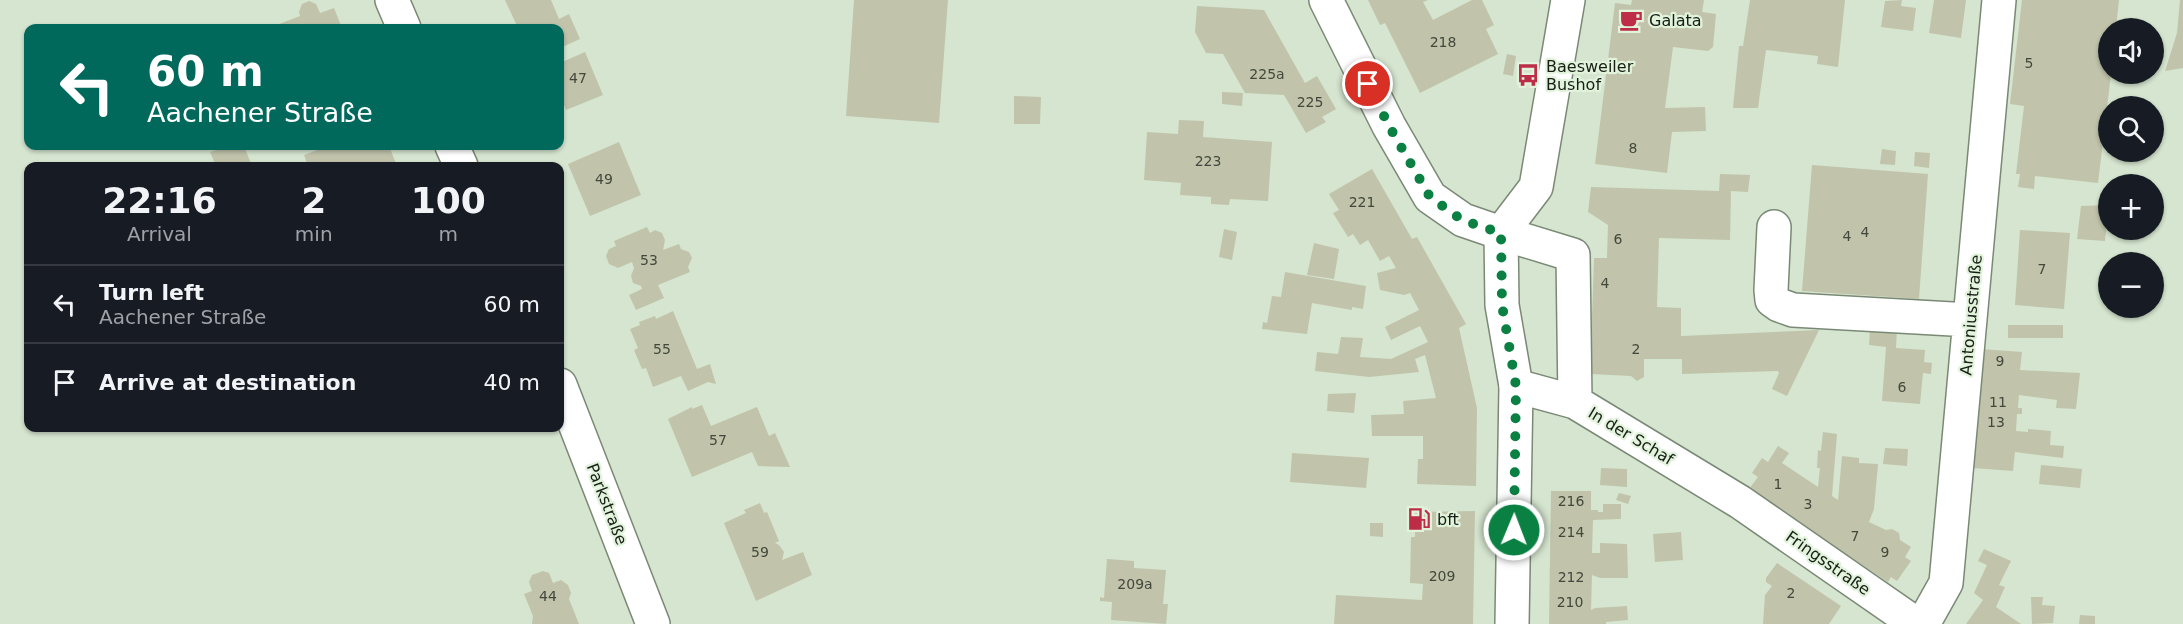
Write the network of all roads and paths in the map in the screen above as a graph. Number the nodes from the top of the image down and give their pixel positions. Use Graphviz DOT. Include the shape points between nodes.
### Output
graph roads {
  1 [pos="392,0"];
  2 [pos="1326,0"];
  3 [pos="1568,0"];
  4 [pos="1999,0"];
  5 [pos="402,24"];
  6 [pos="1774,227"];
  7 [pos="1501,233"];
  8 [pos="1970,320"];
  9 [pos="1516,386"];
  10 [pos="564,395"];
  11 [pos="1575,402"];
  12 [pos="1740,502"];
  13 [pos="653,624"];
  14 [pos="1512,624"];
  15 [pos="1916,624"];
  16 [pos="1923,624"];
  1 -- 5 [label="street"];
  2 -- 7 [label="street" via="1389,126 1430,197 1462,220"];
  3 -- 7 [label="street" via="1536,187"];
  4 -- 8 [label="street, Antoniusstraße"];
  6 -- 8 [label="street" via="1771,290 1772,300 1779,305"];
  7 -- 9 [label="street" via="1502,305"];
  7 -- 11 [label="street" via="1573,255"];
  8 -- 16 [label="street, Antoniusstraße" via="1946,584"];
  9 -- 11 [label="street, In der Schaf"];
  9 -- 14 [label="street"];
  10 -- 13 [label="street, Parkstraße"];
  11 -- 12 [label="street, In der Schaf"];
  12 -- 15 [label="street, Fringsstraße"];
}
